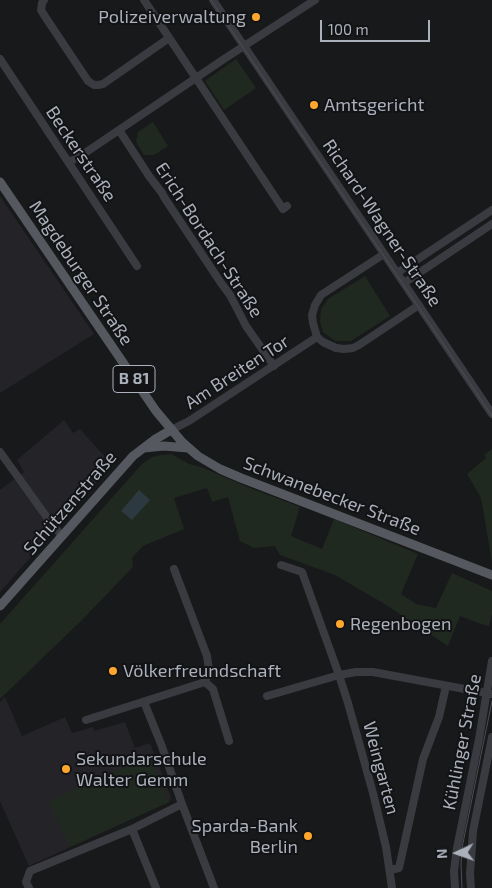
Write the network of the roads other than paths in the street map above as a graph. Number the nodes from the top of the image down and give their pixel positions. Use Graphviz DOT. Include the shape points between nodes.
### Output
graph roads {
  1 [pos="44,0"];
  2 [pos="144,0"];
  3 [pos="213,0"];
  4 [pos="315,0"];
  5 [pos="169,38"];
  6 [pos="244,46"];
  7 [pos="0,60"];
  8 [pos="197,79"];
  9 [pos="119,130"];
  10 [pos="69,162"];
  11 [pos="0,182"];
  12 [pos="287,206"];
  13 [pos="492,210"];
  14 [pos="492,224"];
  15 [pos="384,254"];
  16 [pos="137,266"];
  17 [pos="397,273"];
  18 [pos="404,283"];
  19 [pos="419,305"];
  20 [pos="317,336"];
  21 [pos="274,366"];
  22 [pos="492,414"];
  23 [pos="171,430"];
  24 [pos="188,448"];
  25 [pos="141,449"];
  26 [pos="0,452"];
  27 [pos="62,536"];
  28 [pos="281,565"];
  29 [pos="174,569"];
  30 [pos="492,576"];
  31 [pos="0,606"];
  32 [pos="492,661"];
  33 [pos="339,675"];
  34 [pos="205,682"];
  35 [pos="446,686"];
  36 [pos="489,693"];
  37 [pos="267,696"];
  38 [pos="144,702"];
  39 [pos="86,720"];
  40 [pos="479,740"];
  41 [pos="229,741"];
  42 [pos="492,741"];
  43 [pos="182,804"];
  44 [pos="132,829"];
  45 [pos="390,870"];
  46 [pos="27,885"];
  47 [pos="156,888"];
  48 [pos="214,888"];
  49 [pos="392,888"];
  50 [pos="455,888"];
  51 [pos="471,888"];
  1 -- 5 [label="street" via="41,10 88,81 94,85 103,84"];
  2 -- 5 [label="street"];
  3 -- 6 [label="street, Richard-Wagner-Straße"];
  4 -- 6 [label="street"];
  5 -- 8 [label="street"];
  6 -- 8 [label="street"];
  6 -- 15 [label="street, Richard-Wagner-Straße"];
  7 -- 10 [label="street, Beckerstraße"];
  8 -- 9 [label="street"];
  8 -- 12 [label="street" via="283,209"];
  9 -- 10 [label="street"];
  9 -- 21 [label="street, Erich-Bordach-Straße"];
  10 -- 16 [label="street, Beckerstraße"];
  11 -- 23 [label="main road, Magdeburger Straße / B 81"];
  13 -- 17 [label="street"];
  14 -- 18 [label="street"];
  15 -- 17 [label="street, Richard-Wagner-Straße"];
  15 -- 20 [label="street" via="321,295 312,315"];
  17 -- 18 [label="street, Richard-Wagner-Straße"];
  18 -- 19 [label="street, Richard-Wagner-Straße"];
  19 -- 20 [label="street" via="353,348 336,348"];
  19 -- 22 [label="street, Richard-Wagner-Straße"];
  20 -- 21 [label="street, Am Breiten Tor"];
  21 -- 23 [label="street, Am Breiten Tor"];
  23 -- 24 [label="main road, Schwanebecker Straße / B 81"];
  23 -- 25 [label="main road, Schützenstraße"];
  24 -- 25 [label="main road" via="157,446"];
  24 -- 30 [label="main road, Schwanebecker Straße / B 81" via="220,469"];
  25 -- 27 [label="main road, Schützenstraße"];
  26 -- 27 [label="street"];
  27 -- 31 [label="main road, Schützenstraße"];
  28 -- 33 [label="street, Weingarten" via="302,572"];
  29 -- 34 [label="street" via="207,656"];
  32 -- 36 [label="street, Kühlinger Straße"];
  33 -- 35 [label="street" via="373,672"];
  33 -- 37 [label="street"];
  33 -- 45 [label="street, Weingarten" via="373,793"];
  34 -- 38 [label="street"];
  34 -- 41 [label="street" via="213,689"];
  35 -- 36 [label="street"];
  35 -- 45 [label="street, Weingarten" via="439,717 423,759 399,868"];
  36 -- 40 [label="street, Kühlinger Straße"];
  38 -- 39 [label="street"];
  38 -- 43 [label="street"];
  40 -- 42 [label="street"];
  40 -- 50 [label="street, Kühlinger Straße" via="456,848"];
  42 -- 51 [label="street, Kühlinger Straße" via="473,831"];
  43 -- 44 [label="street"];
  43 -- 48 [label="street"];
  44 -- 46 [label="street" via="30,871"];
  44 -- 47 [label="street"];
  45 -- 49 [label="street, Weingarten"];
}
